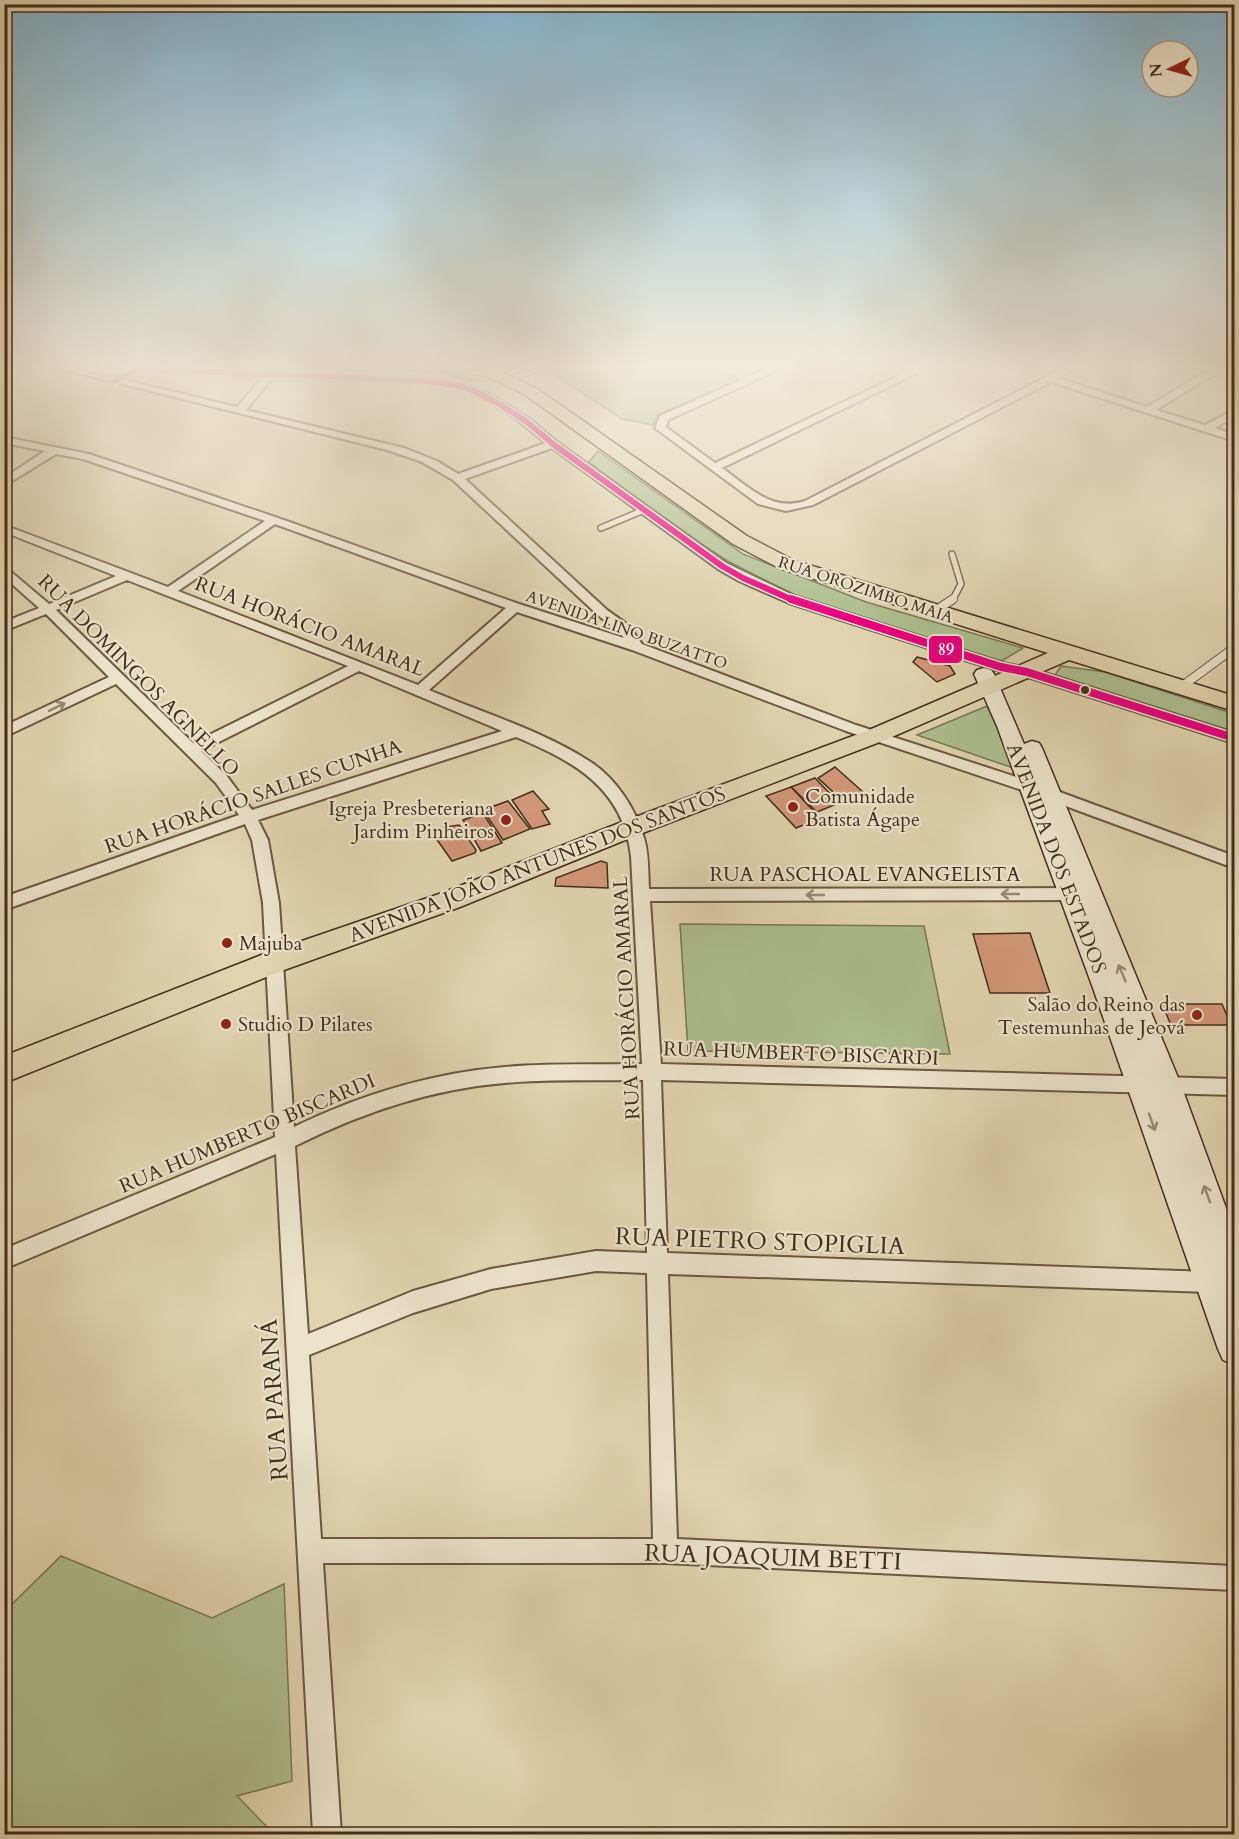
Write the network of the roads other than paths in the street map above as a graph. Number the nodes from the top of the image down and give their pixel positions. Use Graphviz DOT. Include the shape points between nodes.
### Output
graph roads {
  1 [pos="55,450"];
  2 [pos="59,450"];
  3 [pos="397,450"];
  4 [pos="537,450"];
  5 [pos="561,450"];
  6 [pos="614,450"];
  7 [pos="691,450"];
  8 [pos="751,450"];
  9 [pos="911,450"];
  10 [pos="715,467"];
  11 [pos="457,478"];
  12 [pos="4,483"];
  13 [pos="644,510"];
  14 [pos="274,520"];
  15 [pos="4,528"];
  16 [pos="601,528"];
  17 [pos="952,554"];
  18 [pos="4,570"];
  19 [pos="126,576"];
  20 [pos="168,593"];
  21 [pos="515,607"];
  22 [pos="48,609"];
  23 [pos="935,611"];
  24 [pos="603,613"];
  25 [pos="4,627"];
  26 [pos="598,634"];
  27 [pos="637,647"];
  28 [pos="1234,648"];
  29 [pos="1061,650"];
  30 [pos="359,666"];
  31 [pos="1000,675"];
  32 [pos="118,678"];
  33 [pos="1181,687"];
  34 [pos="420,691"];
  35 [pos="1234,704"];
  36 [pos="851,728"];
  37 [pos="4,732"];
  38 [pos="515,732"];
  39 [pos="877,735"];
  40 [pos="1234,738"];
  41 [pos="191,750"];
  42 [pos="1041,792"];
  43 [pos="249,817"];
  44 [pos="629,822"];
  45 [pos="1234,862"];
  46 [pos="1079,894"];
  47 [pos="641,895"];
  48 [pos="4,904"];
  49 [pos="274,955"];
  50 [pos="4,1051"];
  51 [pos="4,1070"];
  52 [pos="652,1072"];
  53 [pos="1139,1084"];
  54 [pos="1167,1085"];
  55 [pos="1234,1087"];
  56 [pos="284,1142"];
  57 [pos="4,1259"];
  58 [pos="656,1263"];
  59 [pos="1234,1269"];
  60 [pos="1222,1281"];
  61 [pos="297,1348"];
  62 [pos="1234,1349"];
  63 [pos="311,1551"];
  64 [pos="665,1551"];
  65 [pos="1234,1578"];
  66 [pos="327,1834"];
  1 -- 12 [label="street"];
  2 -- 14 [label="street, AVENIDA LINO BUZATTO"];
  3 -- 11 [label="street" via="442,467"];
  4 -- 11 [label="street"];
  5 -- 13 [label="street"];
  6 -- 23 [label="main road, RUA OROZIMBO MAIA" via="764,554 814,574"];
  7 -- 10 [label="street"];
  8 -- 10 [label="street"];
  9 -- 10 [label="street" via="800,506 778,508 762,502"];
  11 -- 24 [label="street"];
  13 -- 16 [label="lane"];
  13 -- 31 [label="street" via="722,566 760,586"];
  14 -- 20 [label="street"];
  14 -- 21 [label="street, AVENIDA LINO BUZATTO"];
  15 -- 19 [label="street, RUA HORÁCIO AMARAL"];
  17 -- 23 [label="lane" via="961,584 953,600"];
  18 -- 22 [label="street, RUA DOMINGOS AGNELLO"];
  19 -- 20 [label="street, RUA HORÁCIO AMARAL"];
  19 -- 22 [label="street"];
  20 -- 30 [label="street, RUA HORÁCIO AMARAL"];
  21 -- 26 [label="street, AVENIDA LINO BUZATTO"];
  21 -- 34 [label="street"];
  22 -- 25 [label="street"];
  22 -- 32 [label="street, RUA DOMINGOS AGNELLO"];
  23 -- 29 [label="main road, RUA OROZIMBO MAIA"];
  24 -- 26 [label="street"];
  24 -- 27 [label="street" via="623,628"];
  26 -- 27 [label="street, AVENIDA LINO BUZATTO"];
  27 -- 36 [label="street, AVENIDA LINO BUZATTO"];
  28 -- 33 [label="lane"];
  29 -- 31 [label="main road, AVENIDA JOÃO ANTUNES DOS SANTOS"];
  29 -- 33 [label="main road, RUA OROZIMBO MAIA"];
  30 -- 34 [label="street, RUA HORÁCIO AMARAL"];
  30 -- 41 [label="street"];
  31 -- 36 [label="main road, AVENIDA JOÃO ANTUNES DOS SANTOS"];
  31 -- 39 [label="main road, AVENIDA JOÃO ANTUNES DOS SANTOS"];
  31 -- 40 [label="street"];
  31 -- 42 [label="main road, AVENIDA DOS ESTADOS"];
  37 -- 32 [label="street, one-way"];
  32 -- 41 [label="street, RUA DOMINGOS AGNELLO"];
  33 -- 35 [label="main road, RUA OROZIMBO MAIA"];
  34 -- 38 [label="street, RUA HORÁCIO AMARAL"];
  36 -- 39 [label="street, AVENIDA LINO BUZATTO"];
  36 -- 44 [label="main road, AVENIDA JOÃO ANTUNES DOS SANTOS"];
  38 -- 43 [label="street, RUA HORÁCIO SALLES CUNHA"];
  38 -- 44 [label="street, RUA HORÁCIO AMARAL" via="586,765 609,787"];
  39 -- 42 [label="street, AVENIDA LINO BUZATTO"];
  39 -- 44 [label="main road, AVENIDA JOÃO ANTUNES DOS SANTOS"];
  41 -- 43 [label="street, RUA DOMINGOS AGNELLO" via="221,779"];
  42 -- 45 [label="street, AVENIDA LINO BUZATTO"];
  42 -- 46 [label="main road, AVENIDA DOS ESTADOS"];
  43 -- 48 [label="street, RUA HORÁCIO SALLES CUNHA"];
  43 -- 49 [label="street, RUA DOMINGOS AGNELLO" via="260,840 264,862"];
  44 -- 47 [label="street, RUA HORÁCIO AMARAL" via="638,848"];
  44 -- 49 [label="main road, AVENIDA JOÃO ANTUNES DOS SANTOS" via="451,900"];
  46 -- 47 [label="street, RUA PASCHOAL EVANGELISTA, one-way"];
  46 -- 53 [label="main road, AVENIDA DOS ESTADOS"];
  54 -- 46 [label="main road, AVENIDA DOS ESTADOS, one-way"];
  47 -- 52 [label="street, RUA HORÁCIO AMARAL"];
  49 -- 50 [label="main road, AVENIDA JOÃO ANTUNES DOS SANTOS"];
  49 -- 51 [label="main road, AVENIDA JOÃO ANTUNES DOS SANTOS"];
  49 -- 56 [label="street, RUA PARANÁ"];
  52 -- 53 [label="street, RUA HUMBERTO BISCARDI"];
  52 -- 56 [label="street, RUA HUMBERTO BISCARDI" via="505,1076 444,1084 336,1116"];
  52 -- 58 [label="street, RUA HORÁCIO AMARAL"];
  53 -- 54 [label="street, RUA HUMBERTO BISCARDI"];
  53 -- 60 [label="main road, AVENIDA DOS ESTADOS, one-way"];
  54 -- 55 [label="street, RUA HUMBERTO BISCARDI"];
  59 -- 54 [label="main road, AVENIDA DOS ESTADOS, one-way"];
  56 -- 57 [label="street, RUA HUMBERTO BISCARDI"];
  56 -- 61 [label="street, RUA PARANÁ"];
  58 -- 60 [label="street, RUA PIETRO STOPIGLIA"];
  58 -- 61 [label="street, RUA PIETRO STOPIGLIA" via="596,1261 491,1279 413,1302"];
  58 -- 64 [label="street, RUA HORÁCIO AMARAL"];
  60 -- 62 [label="main road, AVENIDA DOS ESTADOS"];
  61 -- 63 [label="street, RUA PARANÁ"];
  63 -- 64 [label="street, RUA JOAQUIM BETTI"];
  63 -- 66 [label="street, RUA PARANÁ"];
  64 -- 65 [label="street, RUA JOAQUIM BETTI"];
}
